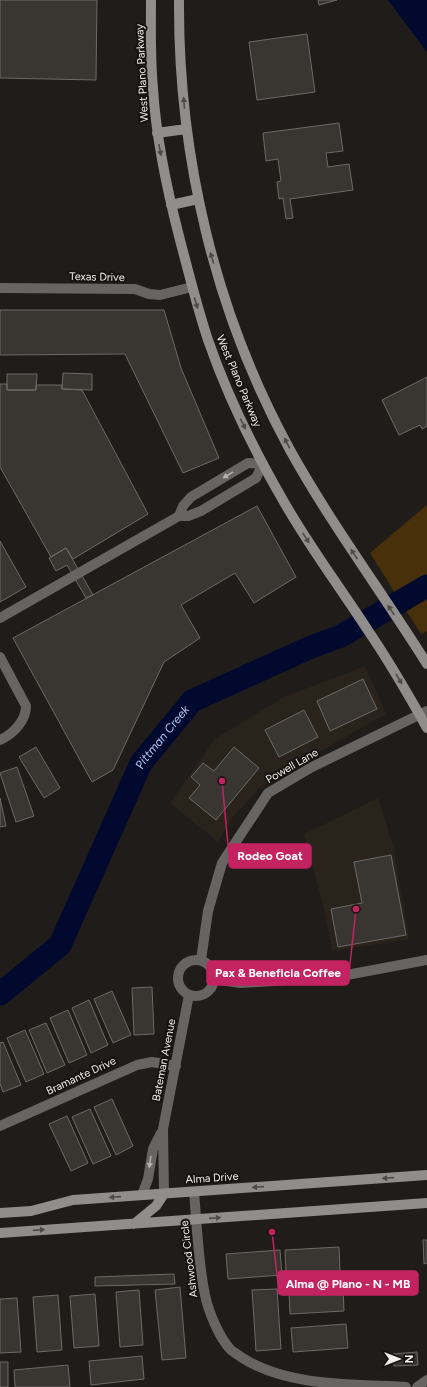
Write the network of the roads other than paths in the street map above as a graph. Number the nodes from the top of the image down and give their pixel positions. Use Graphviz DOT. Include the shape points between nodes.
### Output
graph roads {
  1 [pos="151,0"];
  2 [pos="180,0"];
  3 [pos="186,129"];
  4 [pos="157,133"];
  5 [pos="198,200"];
  6 [pos="171,206"];
  7 [pos="192,287"];
  8 [pos="0,288"];
  9 [pos="263,464"];
  10 [pos="179,516"];
  11 [pos="0,618"];
  12 [pos="0,657"];
  13 [pos="427,664"];
  14 [pos="423,713"];
  15 [pos="427,728"];
  16 [pos="0,740"];
  17 [pos="201,960"];
  18 [pos="427,960"];
  19 [pos="214,979"];
  20 [pos="189,995"];
  21 [pos="176,1066"];
  22 [pos="0,1126"];
  23 [pos="162,1129"];
  24 [pos="427,1175"];
  25 [pos="194,1192"];
  26 [pos="164,1194"];
  27 [pos="142,1195"];
  28 [pos="427,1203"];
  29 [pos="0,1213"];
  30 [pos="196,1219"];
  31 [pos="134,1224"];
  32 [pos="0,1234"];
  33 [pos="427,1380"];
  34 [pos="406,1387"];
  35 [pos="417,1387"];
  1 -- 4 [label="main road, West Plano Parkway" via="151,61"];
  3 -- 2 [label="main road, West Plano Parkway, one-way" via="180,44"];
  3 -- 4 [label="main road"];
  3 -- 5 [label="main road, West Plano Parkway"];
  4 -- 6 [label="main road, West Plano Parkway, one-way"];
  5 -- 6 [label="main road"];
  13 -- 5 [label="main road, West Plano Parkway, one-way" via="321,504 267,403 232,319 211,256"];
  6 -- 7 [label="main road, West Plano Parkway"];
  7 -- 8 [label="street, Texas Drive" via="160,295 135,289"];
  7 -- 9 [label="main road, West Plano Parkway, one-way" via="208,342 236,410"];
  9 -- 10 [label="street" via="256,478 201,511"];
  9 -- 10 [label="street, one-way" via="248,463 191,497"];
  9 -- 14 [label="main road, West Plano Parkway, one-way" via="304,535"];
  10 -- 11 [label="street"];
  12 -- 16 [label="street" via="26,706 25,715 14,730"];
  14 -- 15 [label="main road, West Plano Parkway"];
  14 -- 17 [label="street, Powell Lane" via="312,767 268,793 222,863 208,910"];
  17 -- 19 [label="street" via="210,967"];
  17 -- 20 [label="street" via="189,961 177,975 180,987"];
  18 -- 19 [label="street" via="336,977 240,983"];
  19 -- 20 [label="street" via="206,993 201,996"];
  20 -- 21 [label="street, Bateman Avenue"];
  21 -- 22 [label="street, Bramante Drive" via="146,1062 133,1066"];
  21 -- 23 [label="street, Bateman Avenue"];
  23 -- 26 [label="street, Bateman Avenue"];
  23 -- 27 [label="street, Bateman Avenue, one-way" via="153,1149 148,1179"];
  24 -- 25 [label="main road, Alma Drive, one-way"];
  25 -- 26 [label="main road, Alma Drive"];
  25 -- 30 [label="street, Ashwood Circle"];
  26 -- 27 [label="main road, Alma Drive"];
  26 -- 31 [label="main road" via="156,1206"];
  27 -- 29 [label="main road, Alma Drive, one-way" via="74,1200 31,1211"];
  30 -- 28 [label="main road, one-way"];
  30 -- 31 [label="main road"];
  30 -- 34 [label="street, Ashwood Circle" via="205,1296 215,1325 230,1350 248,1362 271,1372 308,1382"];
  32 -- 31 [label="main road, one-way"];
  33 -- 35 [label="street"];
}
